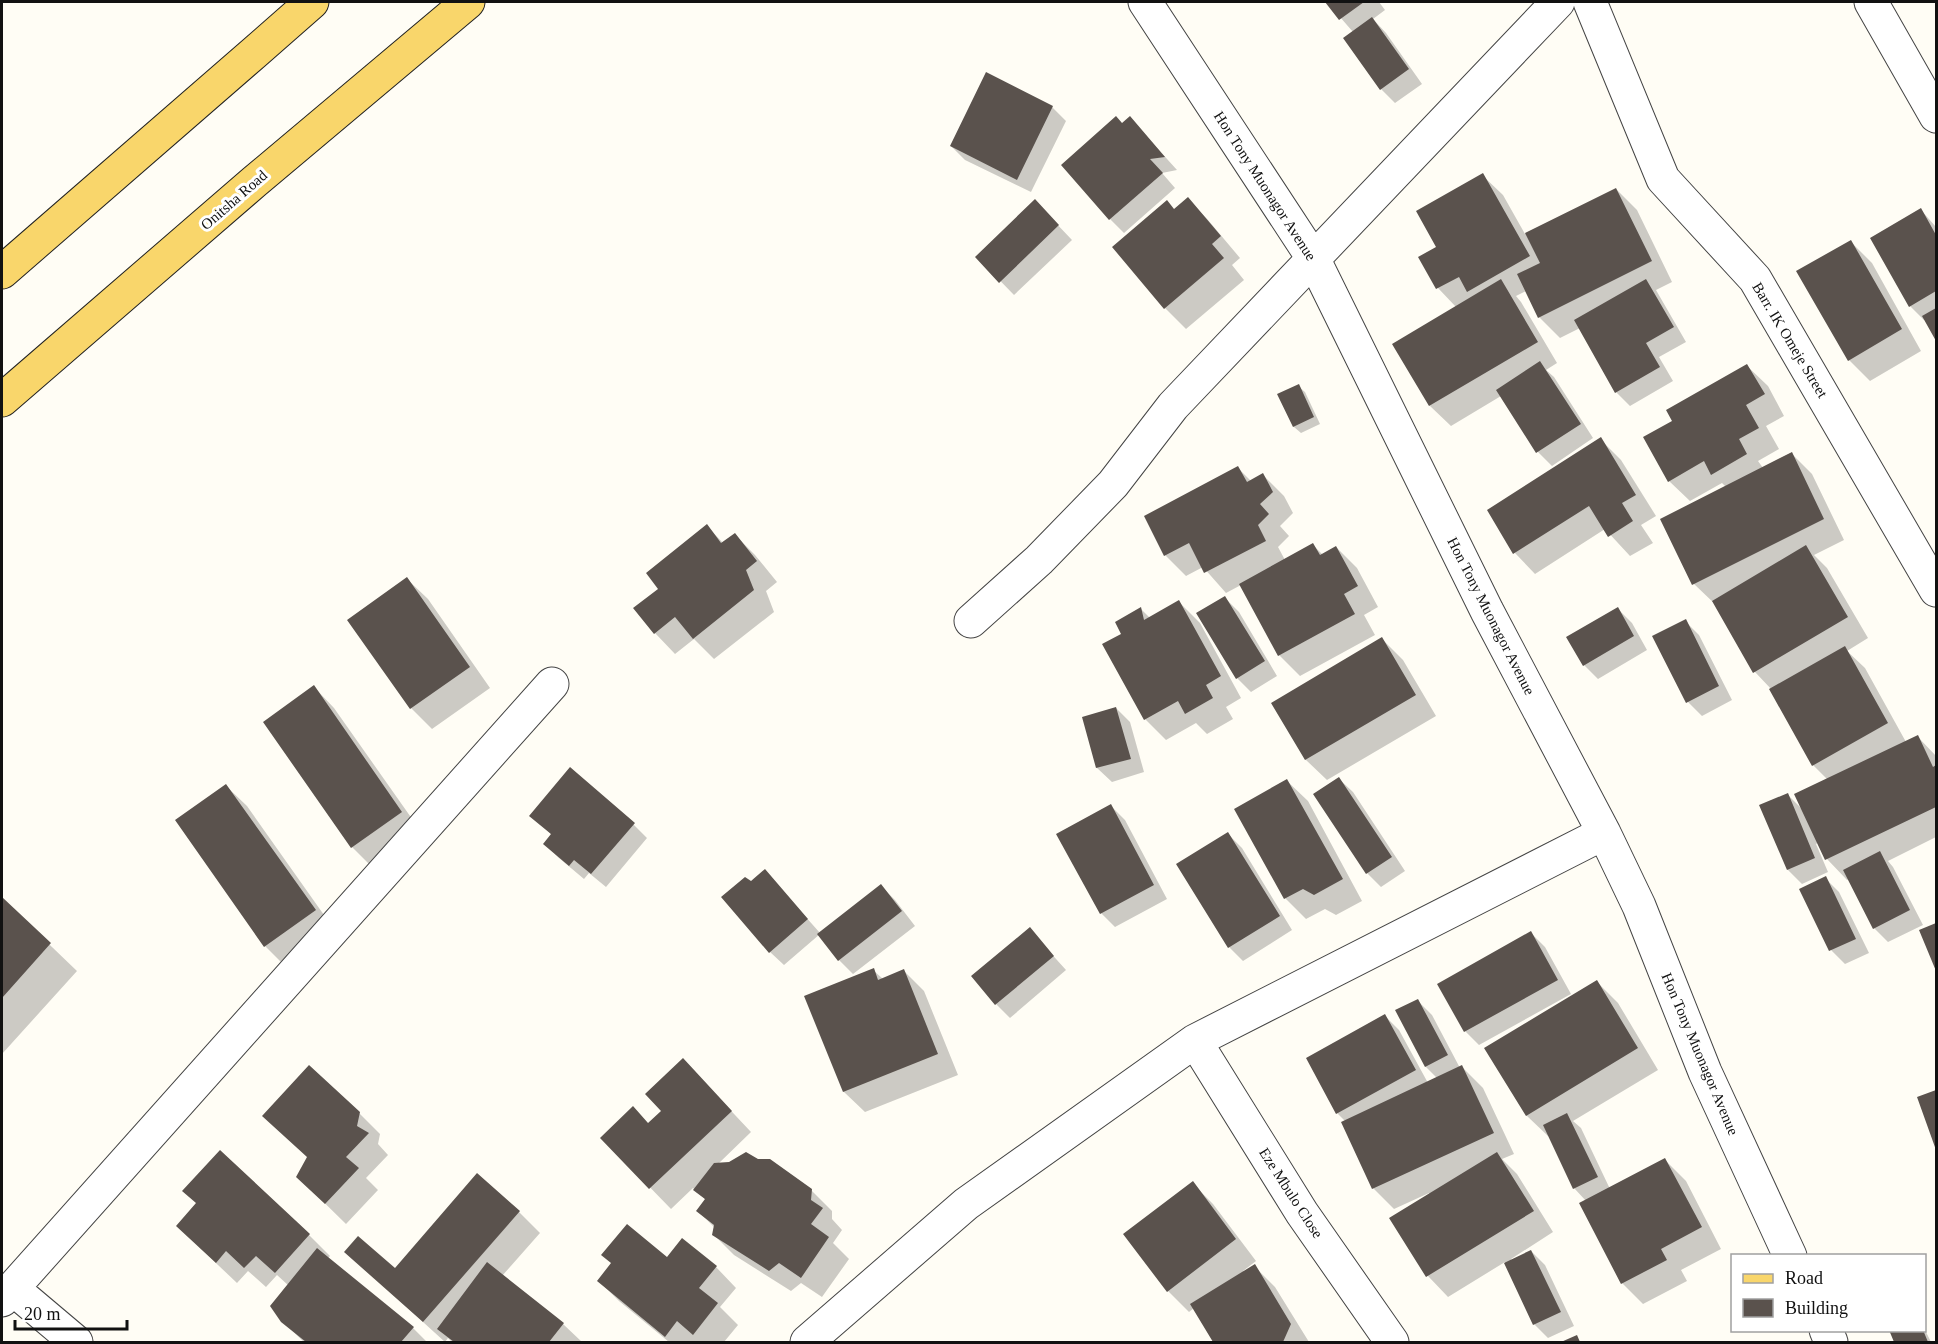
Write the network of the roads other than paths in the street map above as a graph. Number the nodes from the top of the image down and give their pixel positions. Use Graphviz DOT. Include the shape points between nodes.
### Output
graph roads {
  1 [pos="312,2"];
  2 [pos="468,2"];
  3 [pos="1145,2"];
  4 [pos="1558,2"];
  5 [pos="1590,2"];
  6 [pos="1871,2"];
  7 [pos="1936,116"];
  8 [pos="1313,258"];
  9 [pos="2,272"];
  10 [pos="2,400"];
  11 [pos="1936,590"];
  12 [pos="971,621"];
  13 [pos="552,684"];
  14 [pos="1604,833"];
  15 [pos="1195,1041"];
  16 [pos="1790,1254"];
  17 [pos="7,1294"];
  18 [pos="76,1342"];
  19 [pos="807,1342"];
  20 [pos="1392,1342"];
  1 -- 9 [label="main road"];
  2 -- 10 [label="main road, Onitsha Road"];
  3 -- 8 [label="street, Hon Tony Muonagor Avenue"];
  4 -- 8 [label="street"];
  5 -- 11 [label="street, Barr. IK Omeje Street" via="1663,179 1755,279"];
  6 -- 7 [label="street"];
  8 -- 12 [label="street" via="1173,406 1113,484 1039,560"];
  8 -- 14 [label="street, Hon Tony Muonagor Avenue" via="1487,611"];
  13 -- 17 [label="street"];
  14 -- 15 [label="street"];
  14 -- 16 [label="street, Hon Tony Muonagor Avenue" via="1705,1072"];
  15 -- 19 [label="street" via="966,1204"];
  15 -- 20 [label="street, Eze Mbulo Close" via="1302,1213"];
  17 -- 18 [label="street"];
}
